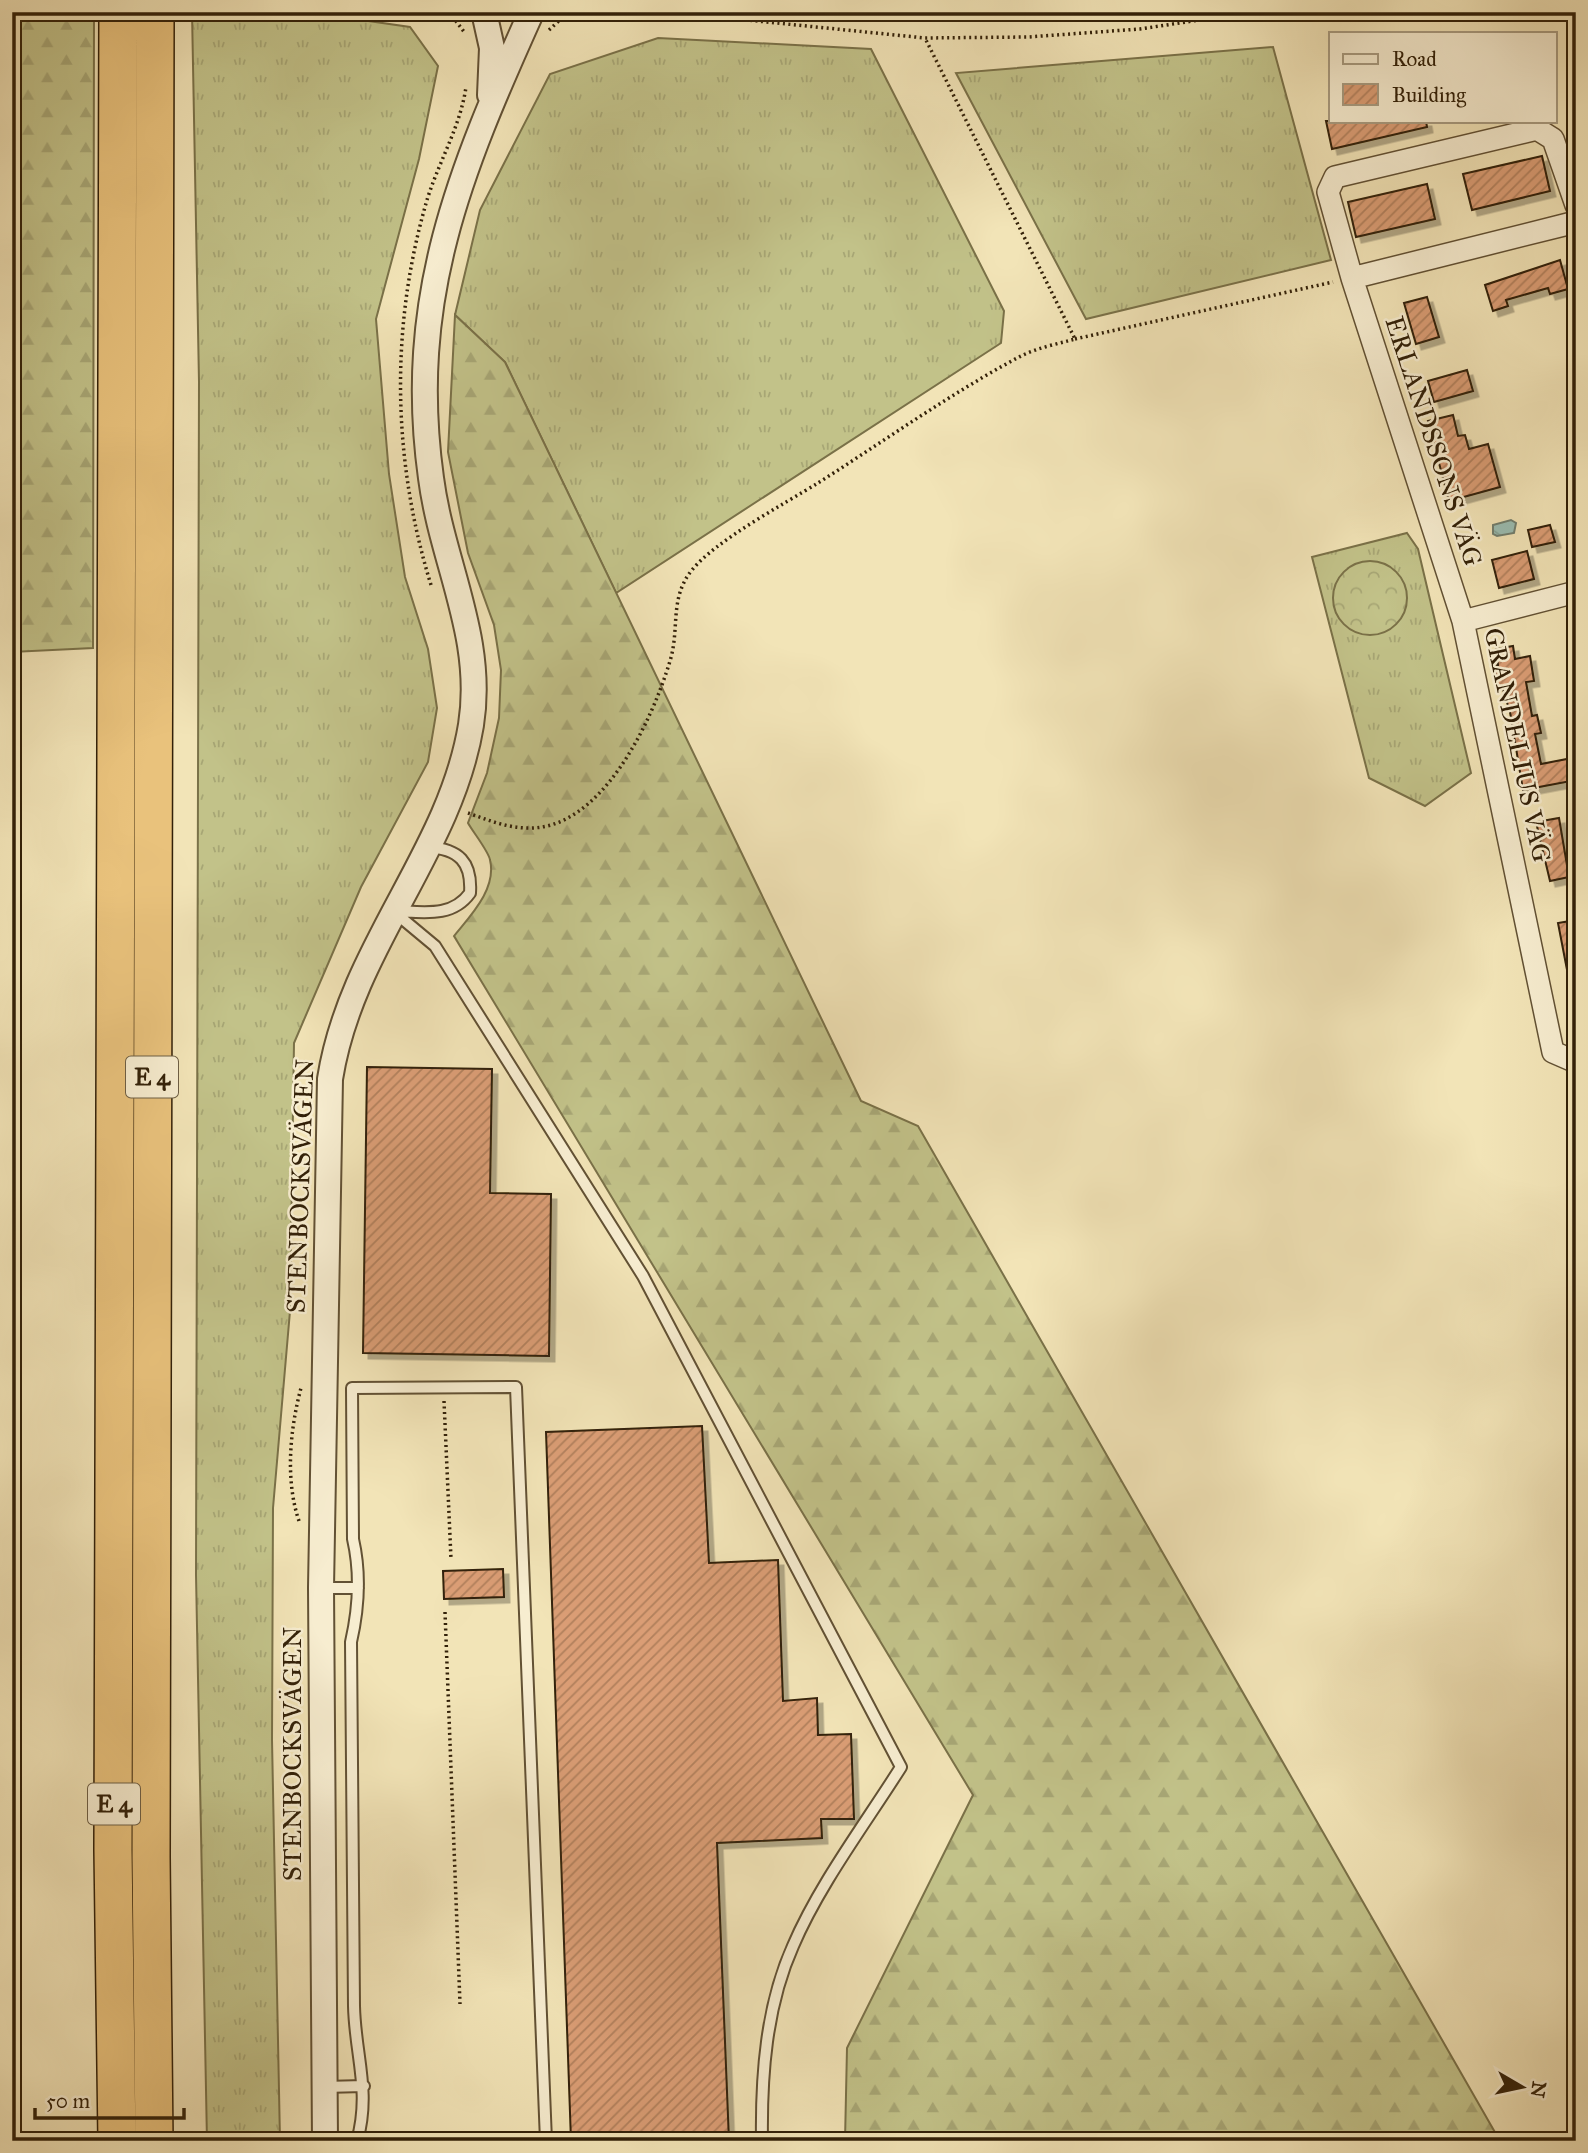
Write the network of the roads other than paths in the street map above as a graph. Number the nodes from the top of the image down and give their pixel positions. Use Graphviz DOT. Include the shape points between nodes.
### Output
graph roads {
  1 [pos="118,12"];
  2 [pos="155,12"];
  3 [pos="486,12"];
  4 [pos="531,12"];
  5 [pos="489,109"];
  6 [pos="1576,205"];
  7 [pos="1576,222"];
  8 [pos="1352,278"];
  9 [pos="1576,592"];
  10 [pos="1463,621"];
  11 [pos="427,846"];
  12 [pos="393,911"];
  13 [pos="1576,1062"];
  14 [pos="321,1588"];
  15 [pos="358,1588"];
  16 [pos="364,2085"];
  17 [pos="324,2087"];
  18 [pos="117,2141"];
  19 [pos="154,2141"];
  20 [pos="325,2141"];
  21 [pos="357,2141"];
  22 [pos="546,2141"];
  23 [pos="762,2141"];
  1 -- 18 [label="highway, E 4" via="113,1823"];
  2 -- 19 [label="highway, E 4" via="150,1843"];
  3 -- 4 [label="street" via="511,18"];
  3 -- 5 [label="street, STENBOCKSVÄGEN" via="492,48"];
  4 -- 5 [label="street, STENBOCKSVÄGEN"];
  5 -- 11 [label="street, STENBOCKSVÄGEN" via="442,239 424,359 431,480 470,629 475,666 463,762"];
  6 -- 8 [label="street, ERLANDSSONS VÄG" via="1553,139 1537,129 1335,177 1328,192"];
  7 -- 8 [label="street"];
  8 -- 10 [label="street, ERLANDSSONS VÄG"];
  9 -- 10 [label="street, GRANDELIUS VÄG"];
  10 -- 13 [label="street, GRANDELIUS VÄG" via="1553,1052"];
  11 -- 12 [label="street, STENBOCKSVÄGEN"];
  11 -- 12 [label="lane" via="447,848 461,856 470,868 470,893 453,909 438,913"];
  12 -- 14 [label="street, STENBOCKSVÄGEN" via="355,985 330,1079"];
  12 -- 23 [label="lane" via="435,946 643,1276 901,1768 792,1947 772,2017 761,2084"];
  14 -- 15 [label="lane"];
  14 -- 17 [label="street, STENBOCKSVÄGEN"];
  15 -- 16 [label="lane" via="351,1642 354,2006"];
  15 -- 22 [label="lane" via="359,1563 353,1539 352,1388 516,1387"];
  16 -- 17 [label="lane"];
  16 -- 21 [label="lane" via="364,2115"];
  17 -- 20 [label="street, STENBOCKSVÄGEN"];
}
